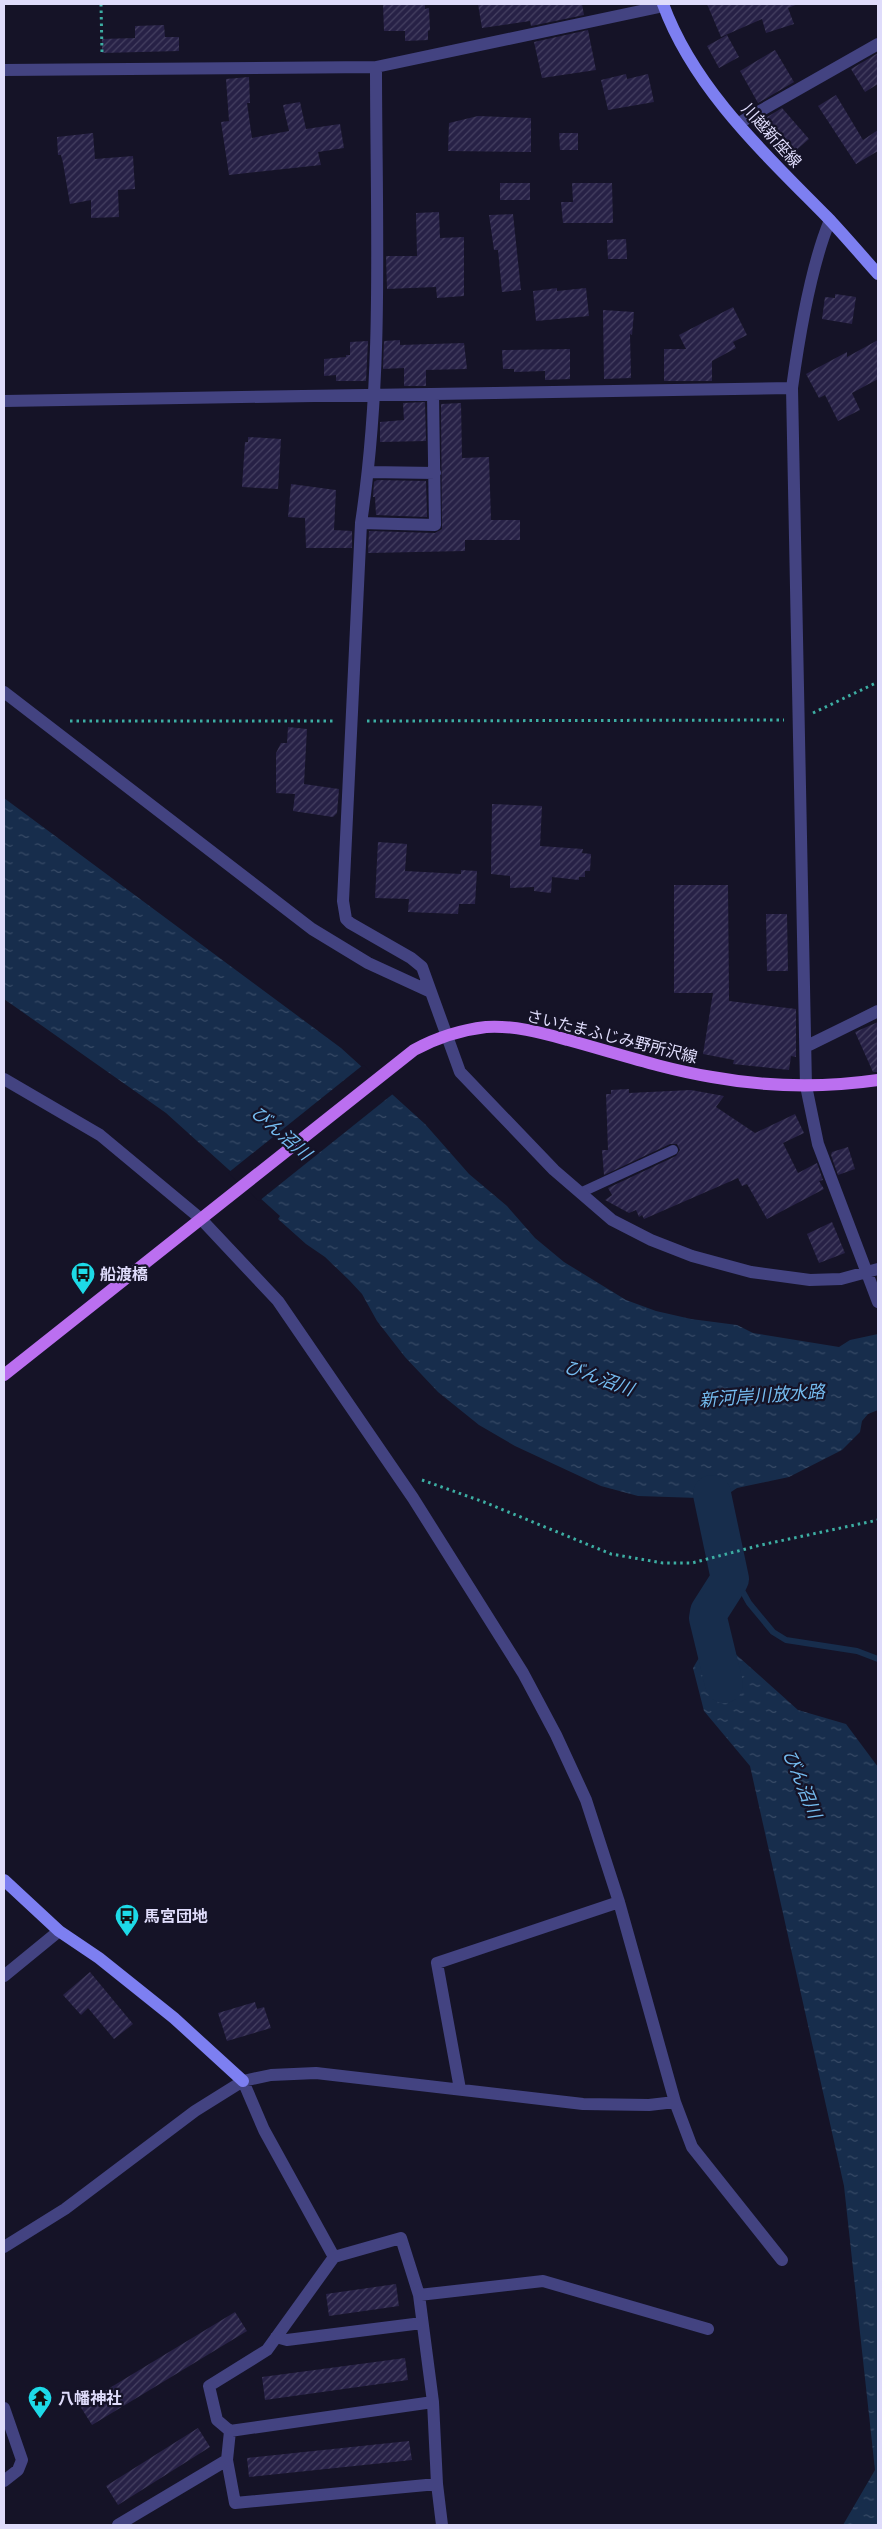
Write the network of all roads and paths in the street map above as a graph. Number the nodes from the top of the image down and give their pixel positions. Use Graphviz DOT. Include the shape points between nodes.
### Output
graph roads {
  1 [pos="101,4"];
  2 [pos="663,5"];
  3 [pos="878,44"];
  4 [pos="376,67"];
  5 [pos="102,68"];
  6 [pos="4,70"];
  7 [pos="738,123"];
  8 [pos="830,220"];
  9 [pos="878,274"];
  10 [pos="792,388"];
  11 [pos="376,394"];
  12 [pos="434,394"];
  13 [pos="4,402"];
  14 [pos="369,472"];
  15 [pos="435,473"];
  16 [pos="362,523"];
  17 [pos="878,682"];
  18 [pos="4,692"];
  19 [pos="64,720"];
  20 [pos="798,720"];
  21 [pos="353,721"];
  22 [pos="431,992"];
  23 [pos="878,1011"];
  24 [pos="448,1035"];
  25 [pos="807,1046"];
  26 [pos="4,1078"];
  27 [pos="878,1080"];
  28 [pos="806,1086"];
  29 [pos="673,1150"];
  30 [pos="580,1193"];
  31 [pos="205,1216"];
  32 [pos="873,1271"];
  33 [pos="878,1300"];
  34 [pos="4,1376"];
  35 [pos="399,1477"];
  36 [pos="878,1520"];
  37 [pos="4,1880"];
  38 [pos="619,1902"];
  39 [pos="60,1930"];
  40 [pos="4,1976"];
  41 [pos="243,2081"];
  42 [pos="460,2089"];
  43 [pos="675,2102"];
  44 [pos="4,2247"];
  45 [pos="334,2257"];
  46 [pos="782,2260"];
  47 [pos="419,2295"];
  48 [pos="422,2323"];
  49 [pos="708,2329"];
  50 [pos="276,2337"];
  51 [pos="433,2402"];
  52 [pos="4,2408"];
  53 [pos="230,2431"];
  54 [pos="227,2460"];
  55 [pos="4,2481"];
  56 [pos="437,2484"];
  57 [pos="118,2525"];
  58 [pos="442,2525"];
  1 -- 5 [label="path"];
  2 -- 4 [label="street"];
  2 -- 7 [label="main road, 川越新座線" via="693,65"];
  3 -- 7 [label="street"];
  4 -- 5 [label="street"];
  4 -- 11 [label="street"];
  5 -- 6 [label="street"];
  7 -- 8 [label="main road, 川越新座線"];
  8 -- 9 [label="main road, 川越新座線"];
  8 -- 10 [label="street" via="822,238"];
  10 -- 12 [label="street"];
  10 -- 20 [label="street"];
  11 -- 12 [label="street"];
  11 -- 13 [label="street"];
  11 -- 14 [label="street"];
  12 -- 15 [label="street"];
  14 -- 15 [label="street"];
  14 -- 16 [label="street"];
  15 -- 16 [label="street" via="435,525"];
  16 -- 21 [label="street"];
  17 -- 20 [label="path"];
  18 -- 22 [label="street" via="312,929 368,963"];
  19 -- 21 [label="path"];
  20 -- 21 [label="path"];
  20 -- 25 [label="street"];
  21 -- 22 [label="street" via="344,910 350,923 422,967"];
  22 -- 24 [label="street"];
  23 -- 25 [label="street"];
  24 -- 28 [label="main road, さいたまふじみ野所沢線" via="487,1027 518,1029 711,1077"];
  24 -- 30 [label="street" via="460,1072"];
  24 -- 31 [label="main road, さいたまふじみ野所沢線" via="414,1050"];
  25 -- 28 [label="street"];
  26 -- 31 [label="street" via="100,1135"];
  27 -- 28 [label="main road, さいたまふじみ野所沢線"];
  28 -- 32 [label="street" via="818,1144"];
  29 -- 30 [label="lane"];
  30 -- 32 [label="street" via="612,1220 651,1240 692,1256 751,1272 810,1280 841,1279"];
  31 -- 34 [label="main road, さいたまふじみ野所沢線"];
  31 -- 35 [label="street" via="278,1301"];
  32 -- 33 [label="street"];
  35 -- 36 [label="path" via="420,1479 484,1502 611,1554 675,1564 692,1563"];
  35 -- 38 [label="street" via="524,1674 556,1735 586,1800"];
  37 -- 39 [label="main road"];
  38 -- 42 [label="street" via="437,1963"];
  38 -- 43 [label="street"];
  39 -- 40 [label="street"];
  39 -- 41 [label="main road" via="174,2018"];
  41 -- 42 [label="street" via="271,2075 316,2073"];
  41 -- 44 [label="street" via="195,2111 65,2209"];
  41 -- 45 [label="street" via="264,2130"];
  42 -- 43 [label="street" via="583,2104"];
  43 -- 46 [label="street" via="692,2147"];
  45 -- 47 [label="street" via="401,2238"];
  45 -- 50 [label="street"];
  47 -- 48 [label="street"];
  47 -- 49 [label="street" via="543,2281"];
  48 -- 50 [label="street" via="287,2340"];
  48 -- 51 [label="street"];
  50 -- 53 [label="street" via="267,2350 209,2386 217,2420"];
  51 -- 53 [label="street"];
  51 -- 56 [label="street"];
  52 -- 55 [label="street" via="22,2460 18,2470"];
  53 -- 54 [label="street"];
  54 -- 56 [label="street" via="235,2503"];
  54 -- 57 [label="street"];
  56 -- 58 [label="street"];
}
